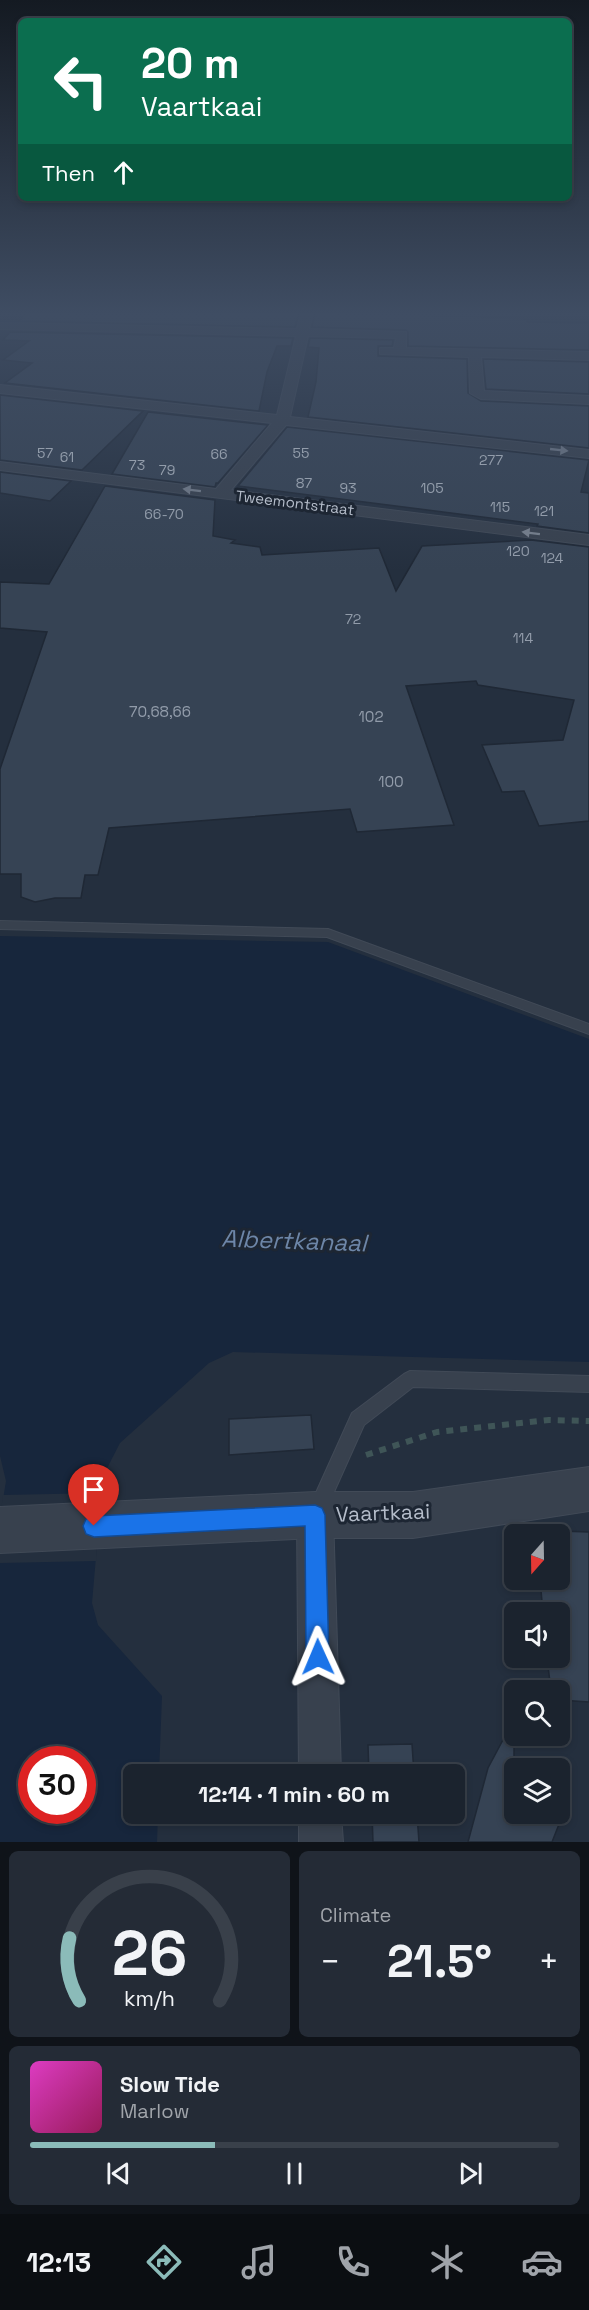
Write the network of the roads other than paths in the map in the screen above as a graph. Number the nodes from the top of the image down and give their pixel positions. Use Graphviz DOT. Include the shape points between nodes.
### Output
graph roads {
  1 [pos="87,399"];
  2 [pos="289,399"];
  3 [pos="567,399"];
  4 [pos="589,400"];
  5 [pos="283,419"];
  6 [pos="589,454"];
  7 [pos="0,466"];
  8 [pos="220,494"];
  9 [pos="589,540"];
  10 [pos="0,926"];
  11 [pos="589,1029"];
  12 [pos="589,1384"];
  13 [pos="589,1489"];
  14 [pos="315,1515"];
  15 [pos="0,1530"];
  16 [pos="320,1764"];
  17 [pos="320,1824"];
  18 [pos="321,1842"];
  1 -- 5 [label="street"];
  2 -- 5 [label="street"];
  3 -- 4 [label="street"];
  5 -- 6 [label="street, one-way"];
  5 -- 8 [label="street"];
  8 -- 7 [label="street, Tweemontstraat, one-way"];
  9 -- 8 [label="street, Tweemontstraat, one-way"];
  10 -- 11 [label="lane" via="328,933"];
  12 -- 14 [label="lane" via="410,1379 358,1419"];
  13 -- 14 [label="street, Vaartkaai" via="413,1515"];
  14 -- 15 [label="street, Vaartkaai"];
  14 -- 16 [label="street"];
  17 -- 18 [label="street"];
}
